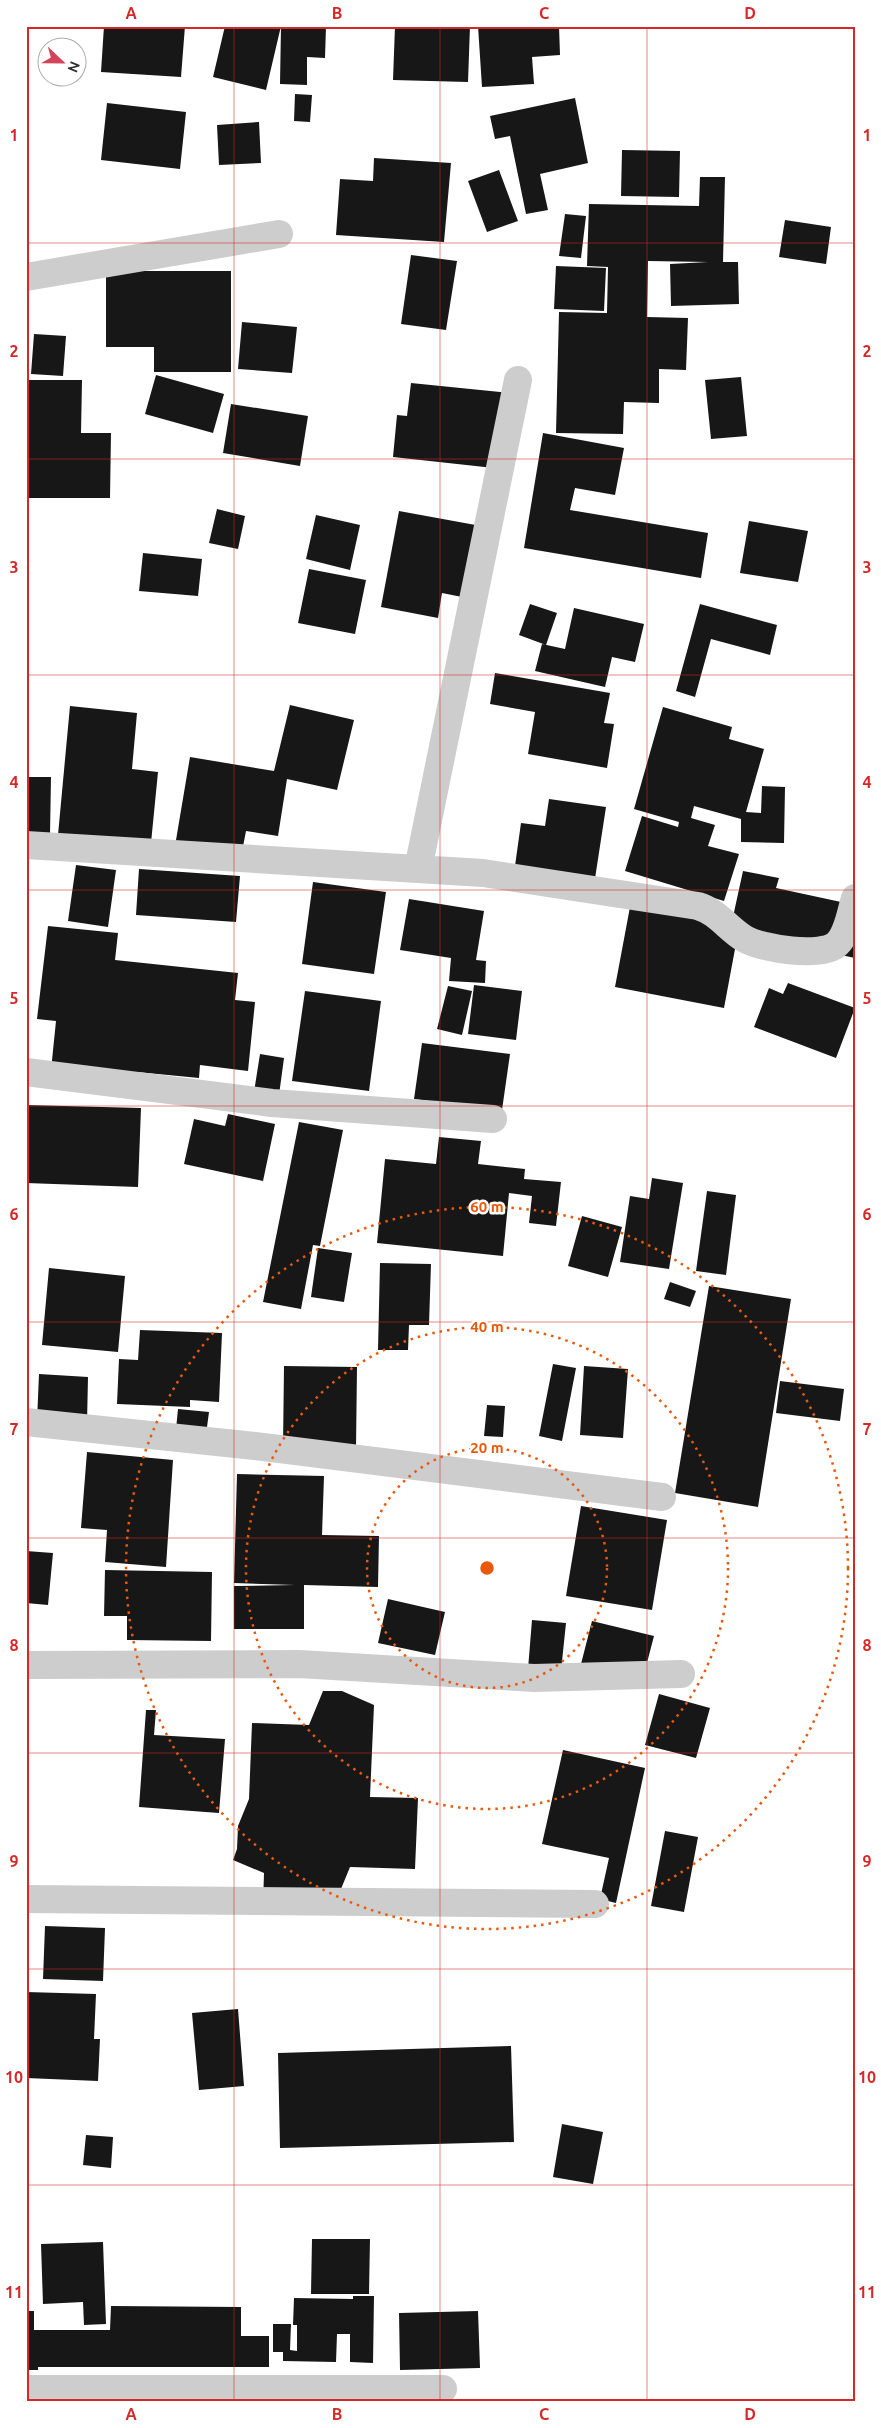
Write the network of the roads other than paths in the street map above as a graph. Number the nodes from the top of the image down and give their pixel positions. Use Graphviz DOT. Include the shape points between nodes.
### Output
graph roads {
  1 [pos="279,234"];
  2 [pos="26,277"];
  3 [pos="518,380"];
  4 [pos="26,845"];
  5 [pos="418,869"];
  6 [pos="855,898"];
  7 [pos="26,1072"];
  8 [pos="493,1119"];
  9 [pos="26,1422"];
  10 [pos="662,1497"];
  11 [pos="26,1665"];
  12 [pos="681,1674"];
  13 [pos="26,1898"];
  14 [pos="595,1904"];
  15 [pos="26,2389"];
  16 [pos="443,2389"];
  1 -- 2 [label="street"];
  3 -- 5 [label="street"];
  4 -- 5 [label="street"];
  5 -- 6 [label="street" via="483,873 698,906 715,913 748,941 791,951 824,951 838,944"];
  7 -- 8 [label="street" via="272,1103"];
  9 -- 10 [label="street" via="255,1446"];
  11 -- 12 [label="street" via="299,1664 534,1678"];
  13 -- 14 [label="street"];
  15 -- 16 [label="street"];
}
